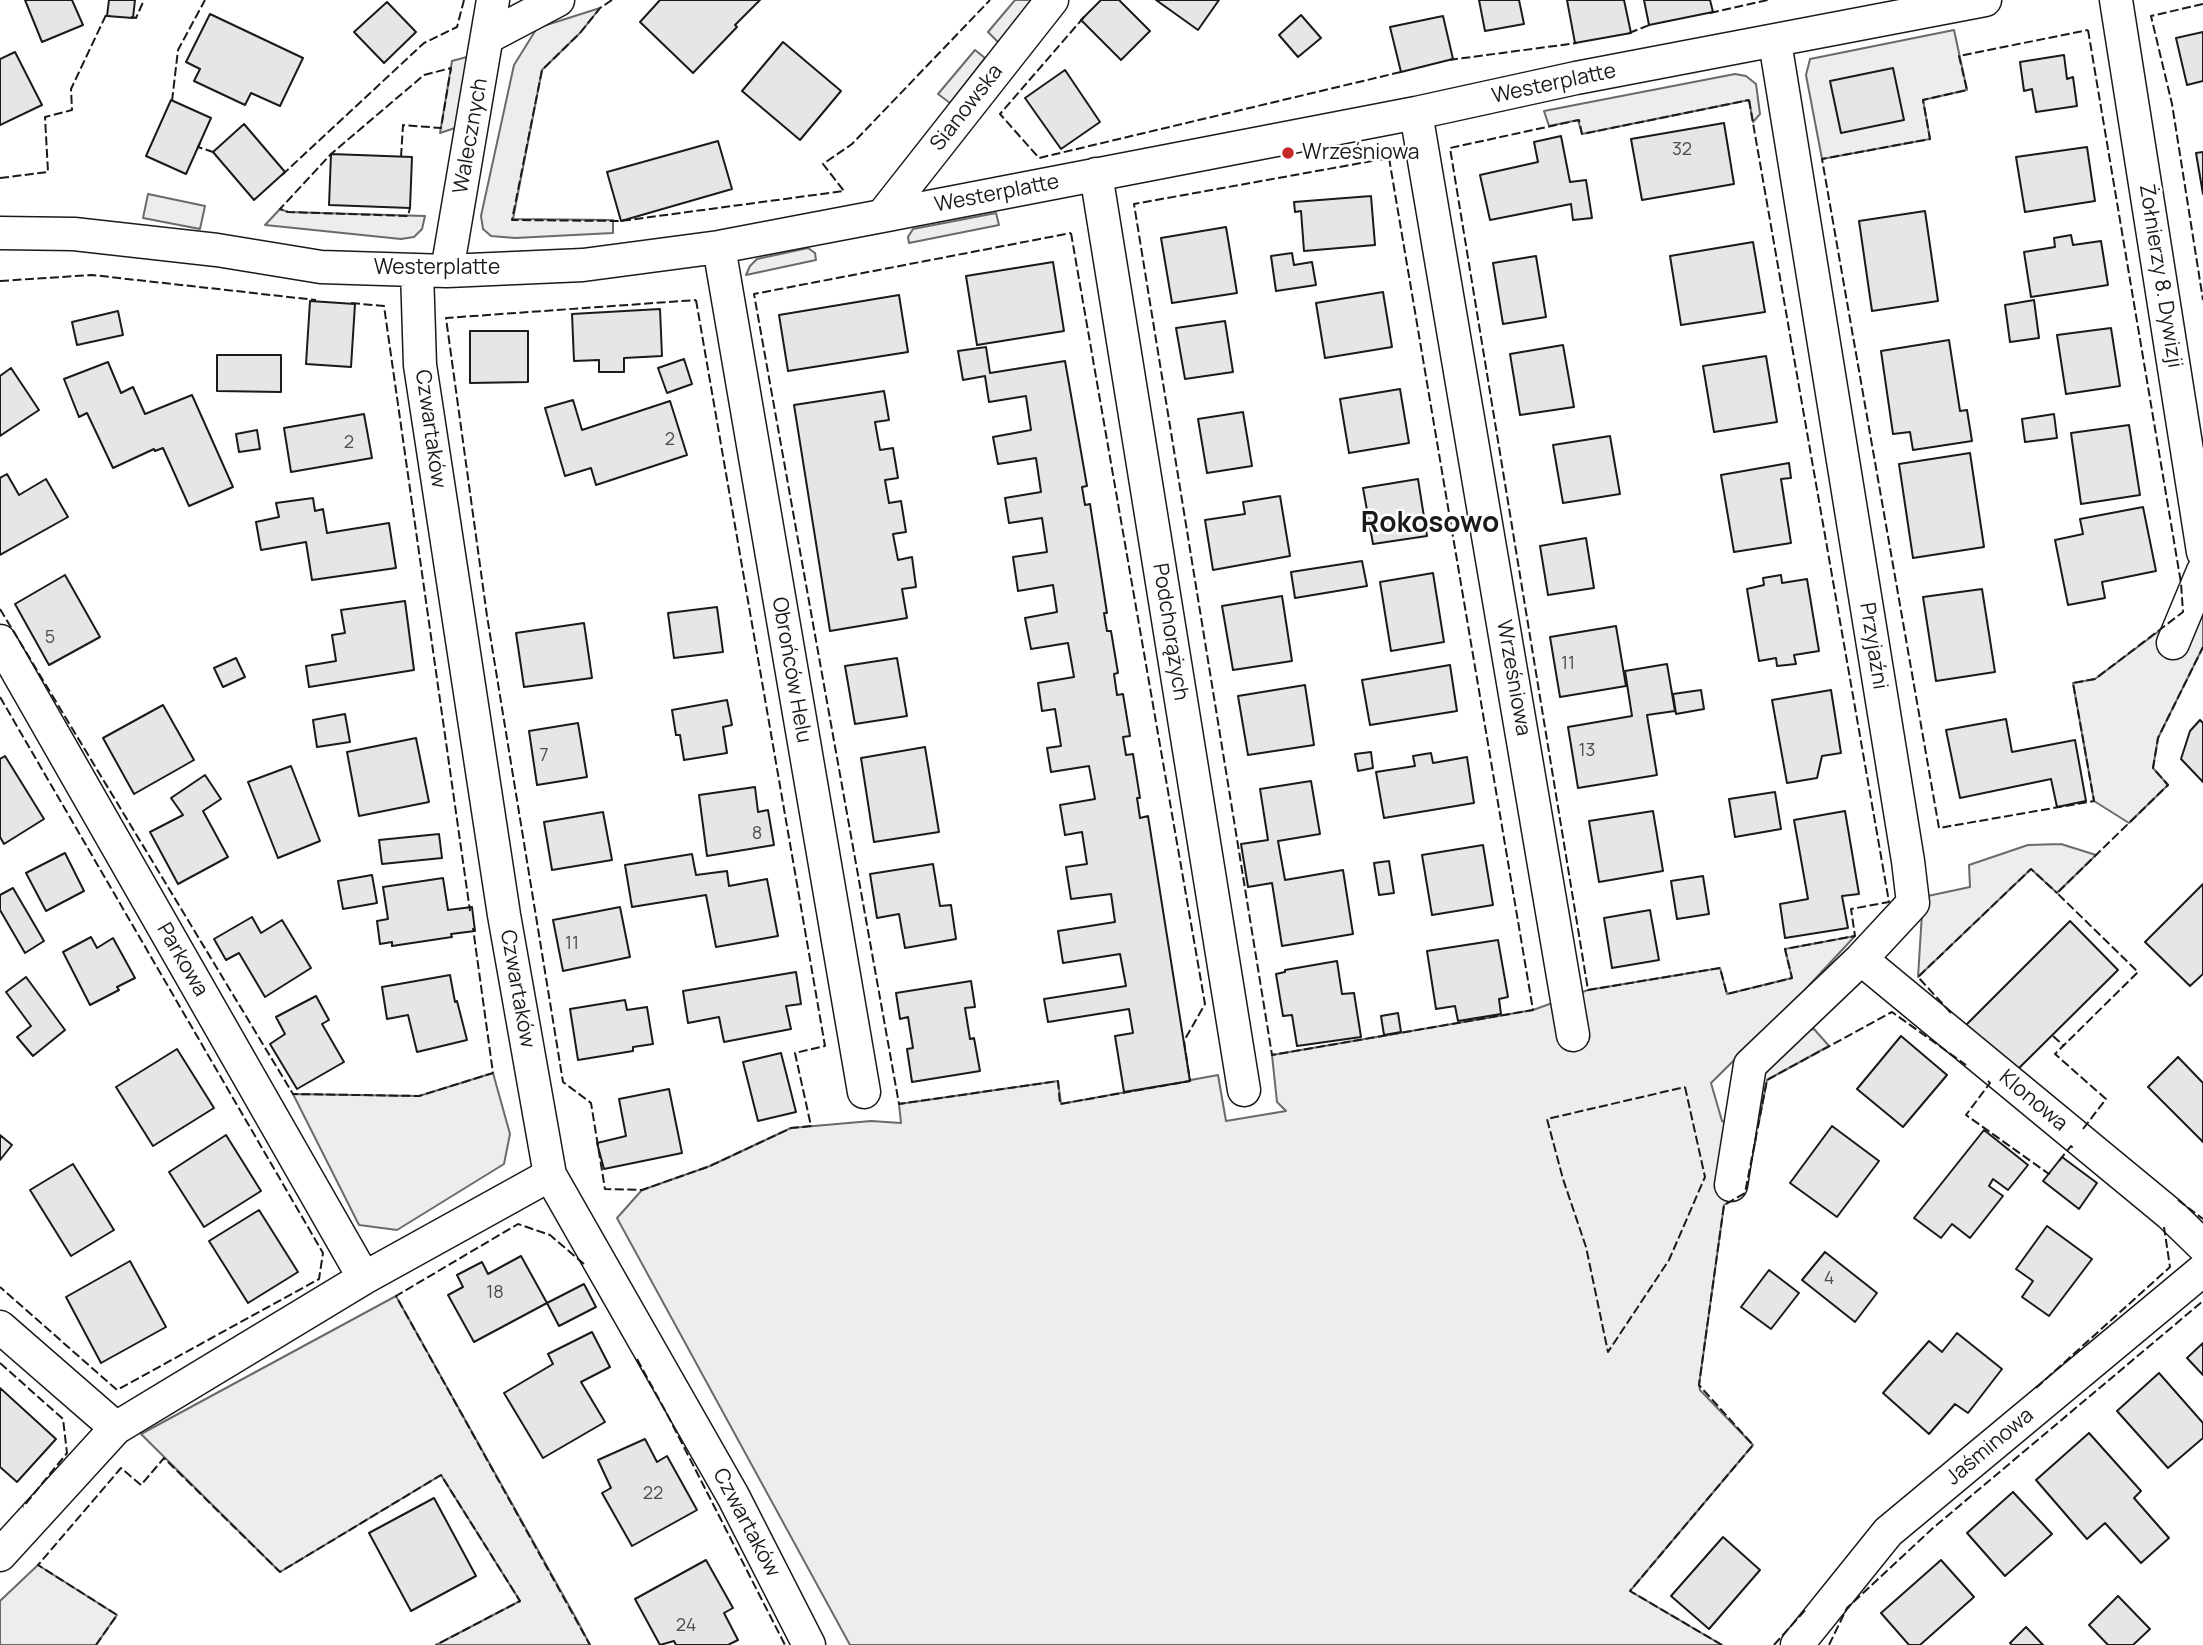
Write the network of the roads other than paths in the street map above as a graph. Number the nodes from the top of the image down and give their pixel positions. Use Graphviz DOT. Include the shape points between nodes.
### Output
graph roads {
  1 [pos="493,0"];
  2 [pos="558,0"];
  3 [pos="1052,0"];
  4 [pos="1985,0"];
  5 [pos="2116,0"];
  6 [pos="488,37"];
  7 [pos="1775,42"];
  8 [pos="1416,113"];
  9 [pos="1096,174"];
  10 [pos="882,216"];
  11 [pos="0,233"];
  12 [pos="719,247"];
  13 [pos="432,271"];
  14 [pos="2203,552"];
  15 [pos="2203,571"];
  16 [pos="0,641"];
  17 [pos="2173,643"];
  18 [pos="1861,959"];
  19 [pos="1573,1035"];
  20 [pos="1244,1090"];
  21 [pos="864,1092"];
  22 [pos="550,1175"];
  23 [pos="1731,1185"];
  24 [pos="2203,1246"];
  25 [pos="2203,1270"];
  26 [pos="364,1278"];
  27 [pos="0,1327"];
  28 [pos="116,1428"];
  29 [pos="0,1555"];
  30 [pos="809,1645"];
  31 [pos="1797,1645"];
  1 -- 6 [label="street, Walecznych"];
  2 -- 6 [label="street"];
  3 -- 10 [label="street, Sianowska"];
  4 -- 7 [label="street, Westerplatte"];
  5 -- 14 [label="street, Żołnierzy 8. Dywizji"];
  6 -- 13 [label="street, Walecznych"];
  7 -- 8 [label="street, Westerplatte"];
  7 -- 18 [label="street, Przyjaźni" via="1913,904"];
  8 -- 9 [label="street, Westerplatte"];
  8 -- 19 [label="street, Wrześniowa"];
  9 -- 10 [label="street, Westerplatte"];
  9 -- 20 [label="street, Podchorążych"];
  10 -- 12 [label="street, Westerplatte"];
  11 -- 13 [label="street, Westerplatte" via="74,234 321,267"];
  12 -- 13 [label="street, Westerplatte" via="583,265"];
  12 -- 21 [label="street, Obrońców Helu"];
  13 -- 22 [label="street, Czwartaków" via="420,365 504,915"];
  15 -- 17 [label="street"];
  16 -- 26 [label="street, Parkowa"];
  18 -- 23 [label="street, Przyjaźni" via="1750,1065"];
  18 -- 24 [label="street, Klonowa"];
  22 -- 26 [label="street"];
  22 -- 30 [label="street, Czwartaków" via="733,1496"];
  25 -- 31 [label="street, Jaśminowa" via="1888,1532"];
  26 -- 28 [label="street"];
  27 -- 28 [label="street"];
  28 -- 29 [label="street"];
}
